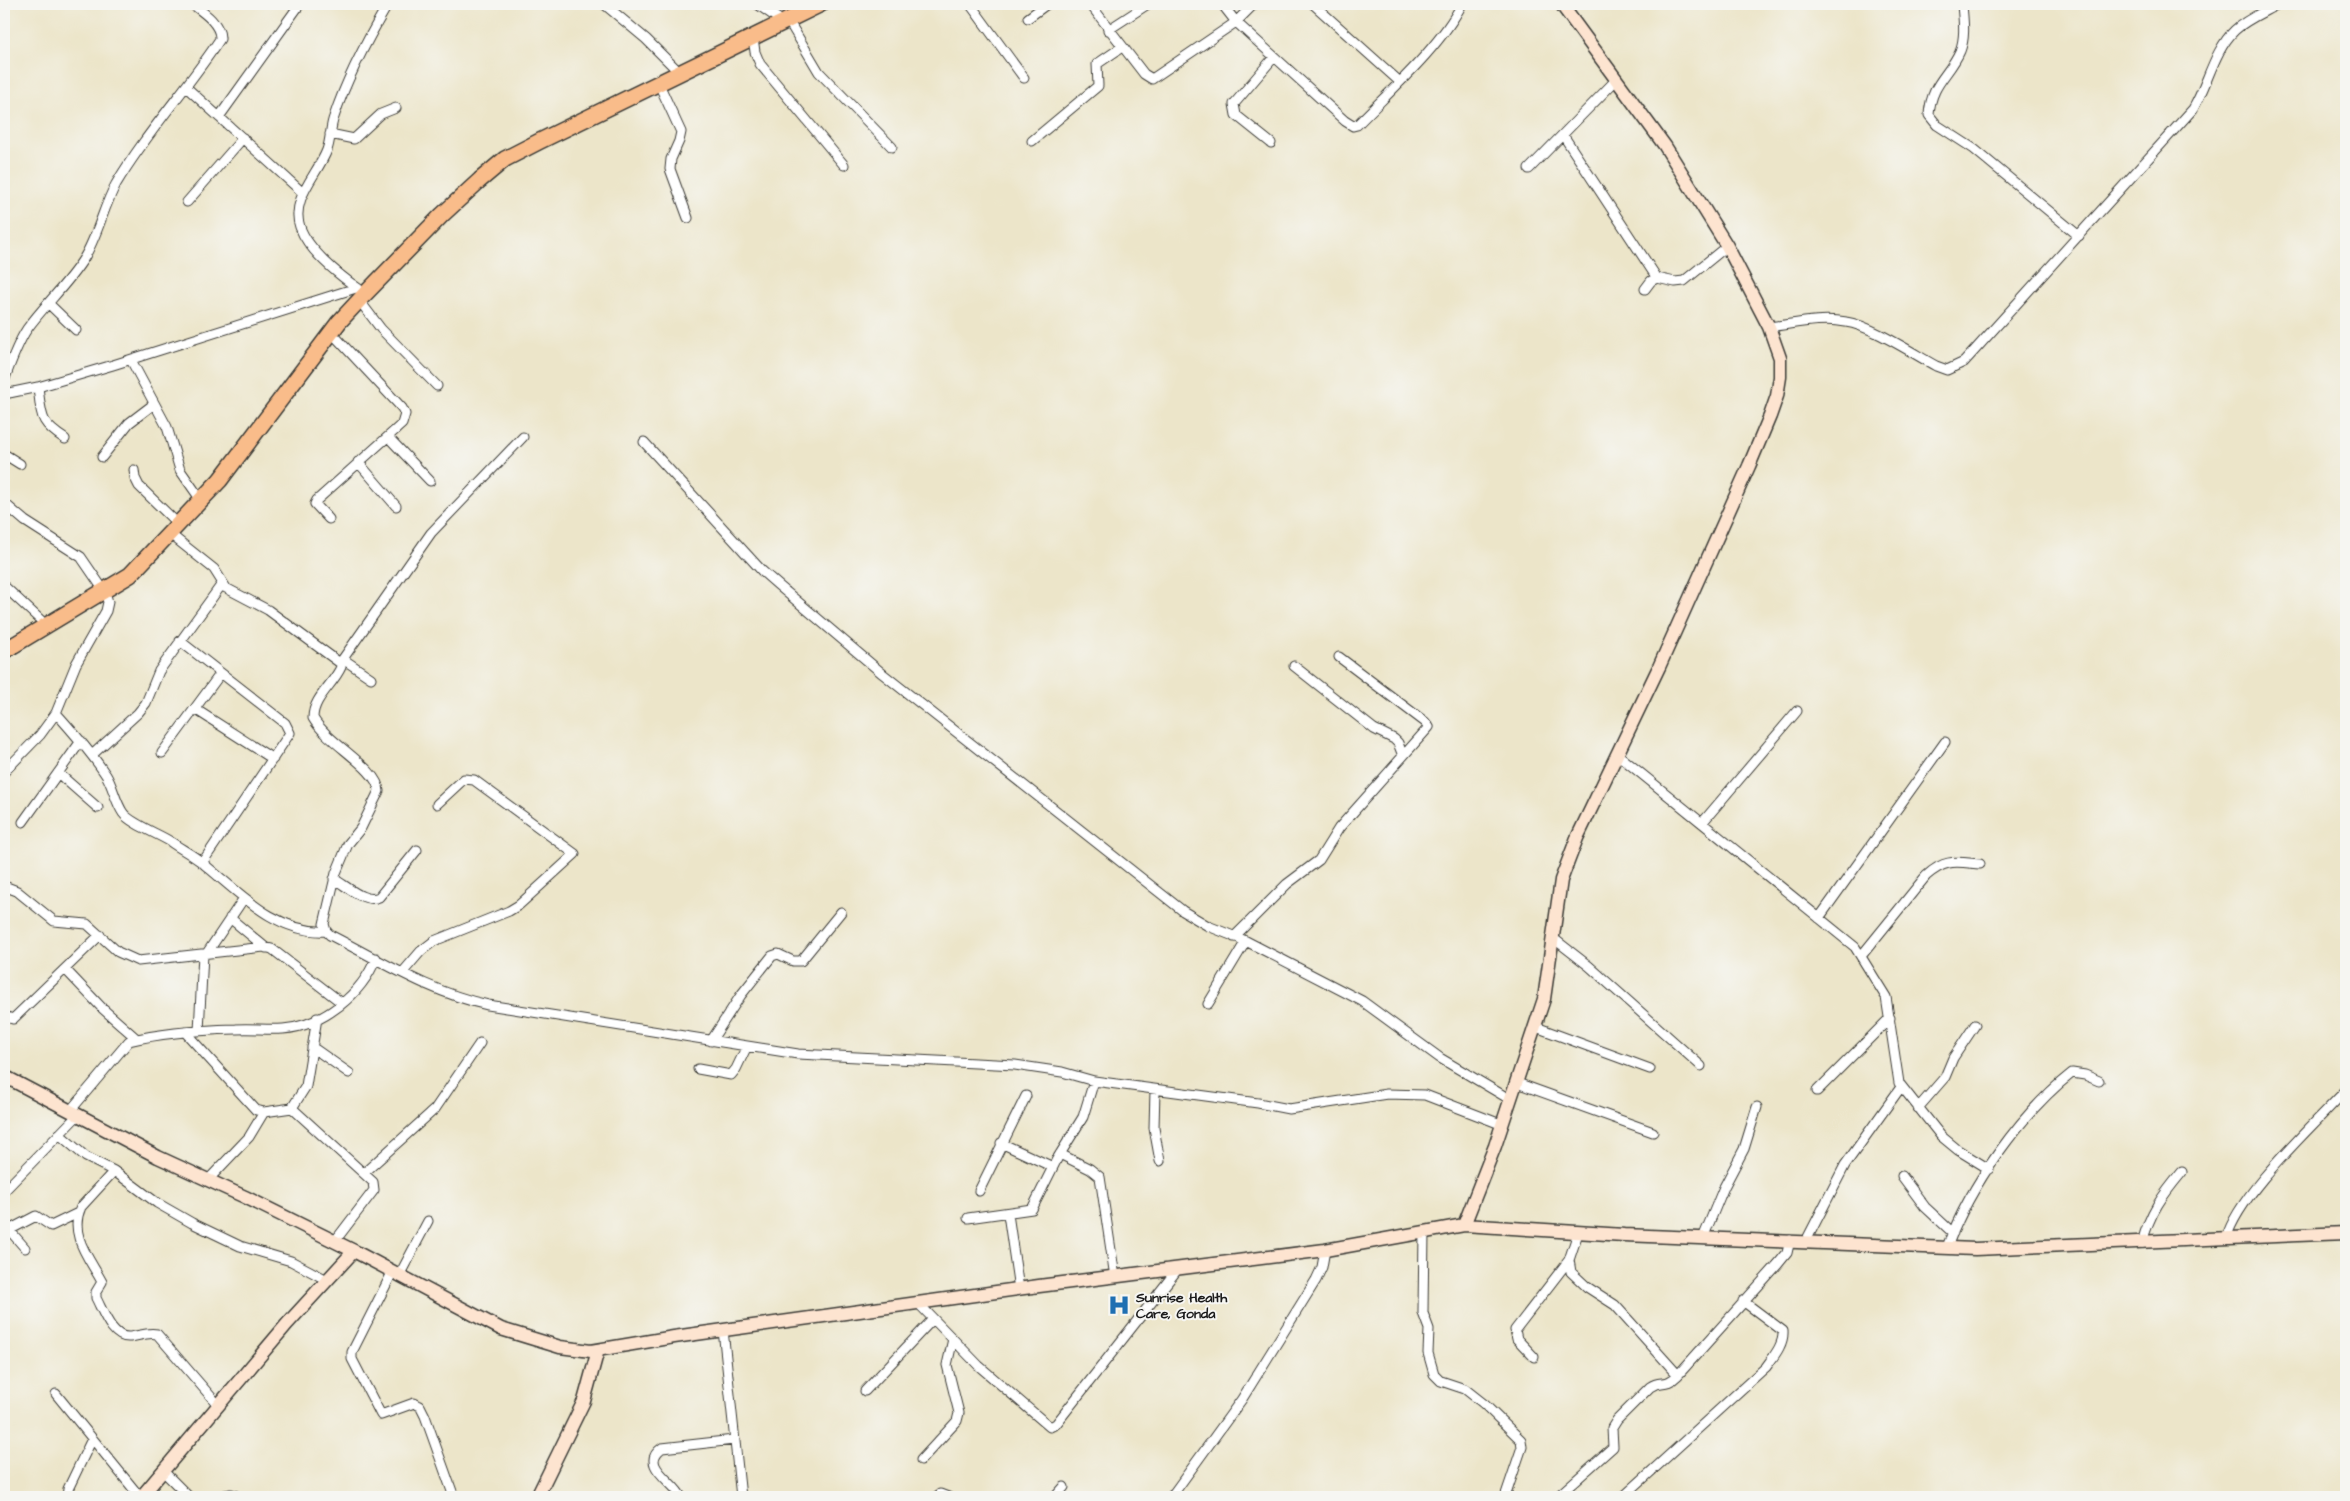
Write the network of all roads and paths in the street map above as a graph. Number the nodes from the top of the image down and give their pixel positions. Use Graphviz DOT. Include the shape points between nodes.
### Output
graph roads {
  1 [pos="192,4"];
  2 [pos="300,4"];
  3 [pos="388,4"];
  4 [pos="604,4"];
  5 [pos="756,4"];
  6 [pos="821,4"];
  7 [pos="970,4"];
  8 [pos="1047,4"];
  9 [pos="1090,4"];
  10 [pos="1148,4"];
  11 [pos="1222,4"];
  12 [pos="1254,4"];
  13 [pos="1313,4"];
  14 [pos="1462,4"];
  15 [pos="1561,4"];
  16 [pos="1962,4"];
  17 [pos="2278,4"];
  18 [pos="1028,18"];
  19 [pos="786,21"];
  20 [pos="1236,22"];
  21 [pos="1108,30"];
  22 [pos="753,37"];
  23 [pos="1122,46"];
  24 [pos="1274,57"];
  25 [pos="679,72"];
  26 [pos="1024,78"];
  27 [pos="1616,80"];
  28 [pos="658,82"];
  29 [pos="1400,82"];
  30 [pos="186,87"];
  31 [pos="396,108"];
  32 [pos="219,117"];
  33 [pos="330,134"];
  34 [pos="1563,135"];
  35 [pos="243,138"];
  36 [pos="1032,141"];
  37 [pos="1271,143"];
  38 [pos="892,147"];
  39 [pos="844,165"];
  40 [pos="1529,169"];
  41 [pos="303,193"];
  42 [pos="186,202"];
  43 [pos="688,218"];
  44 [pos="2079,236"];
  45 [pos="1726,246"];
  46 [pos="1657,278"];
  47 [pos="1645,290"];
  48 [pos="360,294"];
  49 [pos="49,304"];
  50 [pos="1769,327"];
  51 [pos="76,330"];
  52 [pos="331,332"];
  53 [pos="131,360"];
  54 [pos="4,381"];
  55 [pos="437,386"];
  56 [pos="38,388"];
  57 [pos="4,394"];
  58 [pos="154,404"];
  59 [pos="388,437"];
  60 [pos="523,437"];
  61 [pos="65,439"];
  62 [pos="644,442"];
  63 [pos="4,454"];
  64 [pos="102,457"];
  65 [pos="358,462"];
  66 [pos="20,464"];
  67 [pos="134,470"];
  68 [pos="430,481"];
  69 [pos="201,500"];
  70 [pos="6,504"];
  71 [pos="396,506"];
  72 [pos="329,518"];
  73 [pos="4,522"];
  74 [pos="175,530"];
  75 [pos="222,584"];
  76 [pos="4,586"];
  77 [pos="105,592"];
  78 [pos="47,626"];
  79 [pos="180,641"];
  80 [pos="4,651"];
  81 [pos="1339,657"];
  82 [pos="341,661"];
  83 [pos="1294,666"];
  84 [pos="221,673"];
  85 [pos="371,678"];
  86 [pos="195,709"];
  87 [pos="1797,710"];
  88 [pos="56,713"];
  89 [pos="81,741"];
  90 [pos="1945,742"];
  91 [pos="162,753"];
  92 [pos="1617,754"];
  93 [pos="92,755"];
  94 [pos="1403,756"];
  95 [pos="273,759"];
  96 [pos="4,772"];
  97 [pos="58,773"];
  98 [pos="437,804"];
  99 [pos="98,808"];
  100 [pos="23,822"];
  101 [pos="1702,823"];
  102 [pos="417,850"];
  103 [pos="202,863"];
  104 [pos="1980,864"];
  105 [pos="334,879"];
  106 [pos="4,886"];
  107 [pos="244,898"];
  108 [pos="841,912"];
  109 [pos="230,918"];
  110 [pos="1819,918"];
  111 [pos="326,931"];
  112 [pos="100,935"];
  113 [pos="1234,937"];
  114 [pos="1554,938"];
  115 [pos="1246,941"];
  116 [pos="266,948"];
  117 [pos="205,954"];
  118 [pos="1862,956"];
  119 [pos="376,958"];
  120 [pos="65,969"];
  121 [pos="403,972"];
  122 [pos="342,1003"];
  123 [pos="1208,1004"];
  124 [pos="4,1016"];
  125 [pos="317,1018"];
  126 [pos="1890,1018"];
  127 [pos="1975,1025"];
  128 [pos="1536,1027"];
  129 [pos="199,1031"];
  130 [pos="185,1032"];
  131 [pos="137,1039"];
  132 [pos="711,1041"];
  133 [pos="480,1043"];
  134 [pos="747,1046"];
  135 [pos="312,1047"];
  136 [pos="1701,1066"];
  137 [pos="1650,1069"];
  138 [pos="698,1070"];
  139 [pos="349,1073"];
  140 [pos="4,1076"];
  141 [pos="1094,1081"];
  142 [pos="2099,1081"];
  143 [pos="1517,1083"];
  144 [pos="1901,1087"];
  145 [pos="1155,1090"];
  146 [pos="2346,1090"];
  147 [pos="1817,1091"];
  148 [pos="1026,1096"];
  149 [pos="1511,1100"];
  150 [pos="292,1108"];
  151 [pos="1757,1108"];
  152 [pos="1918,1108"];
  153 [pos="264,1112"];
  154 [pos="74,1113"];
  155 [pos="1503,1125"];
  156 [pos="1653,1132"];
  157 [pos="59,1134"];
  158 [pos="1001,1143"];
  159 [pos="1060,1154"];
  160 [pos="1160,1161"];
  161 [pos="1053,1167"];
  162 [pos="1989,1169"];
  163 [pos="114,1171"];
  164 [pos="2182,1172"];
  165 [pos="364,1174"];
  166 [pos="1902,1176"];
  167 [pos="208,1180"];
  168 [pos="4,1191"];
  169 [pos="979,1191"];
  170 [pos="78,1213"];
  171 [pos="1008,1214"];
  172 [pos="968,1218"];
  173 [pos="428,1221"];
  174 [pos="1464,1225"];
  175 [pos="6,1227"];
  176 [pos="1424,1232"];
  177 [pos="1578,1233"];
  178 [pos="1953,1233"];
  179 [pos="2346,1233"];
  180 [pos="1703,1238"];
  181 [pos="2226,1239"];
  182 [pos="1790,1240"];
  183 [pos="335,1241"];
  184 [pos="1806,1241"];
  185 [pos="2142,1243"];
  186 [pos="1947,1247"];
  187 [pos="25,1248"];
  188 [pos="1325,1250"];
  189 [pos="354,1251"];
  190 [pos="1570,1260"];
  191 [pos="1177,1270"];
  192 [pos="396,1272"];
  193 [pos="1115,1277"];
  194 [pos="327,1280"];
  195 [pos="1019,1289"];
  196 [pos="1742,1301"];
  197 [pos="918,1303"];
  198 [pos="933,1319"];
  199 [pos="723,1330"];
  200 [pos="953,1339"];
  201 [pos="598,1350"];
  202 [pos="1534,1357"];
  203 [pos="1678,1375"];
  204 [pos="865,1391"];
  205 [pos="56,1394"];
  206 [pos="219,1406"];
  207 [pos="92,1438"];
  208 [pos="734,1440"];
  209 [pos="921,1460"];
  210 [pos="163,1471"];
  211 [pos="1064,1487"];
  212 [pos="142,1496"];
  213 [pos="235,1496"];
  214 [pos="67,1497"];
  215 [pos="189,1497"];
  216 [pos="216,1497"];
  217 [pos="454,1497"];
  218 [pos="538,1497"];
  219 [pos="681,1497"];
  220 [pos="740,1497"];
  221 [pos="936,1497"];
  222 [pos="948,1497"];
  223 [pos="1055,1497"];
  224 [pos="1172,1497"];
  225 [pos="1505,1497"];
  226 [pos="1557,1497"];
  227 [pos="1622,1497"];
  1 -- 30 [label="street" via="209,17 220,39"];
  2 -- 32 [label="street"];
  3 -- 33 [label="street" via="344,90"];
  4 -- 25 [label="street" via="646,38"];
  5 -- 19 [label="street"];
  6 -- 19 [label="main road"];
  7 -- 26 [label="street"];
  8 -- 18 [label="street"];
  9 -- 21 [label="street"];
  10 -- 21 [label="street"];
  11 -- 20 [label="street"];
  12 -- 20 [label="street"];
  13 -- 29 [label="street"];
  14 -- 29 [label="street" via="1449,26"];
  15 -- 27 [label="main road"];
  16 -- 44 [label="street" via="1962,42 1935,88 1929,115 1937,125 1974,149"];
  17 -- 44 [label="street" via="2234,32 2220,52 2193,109"];
  19 -- 22 [label="main road"];
  19 -- 38 [label="street" via="819,72"];
  20 -- 23 [label="street" via="1155,79 1144,74"];
  20 -- 24 [label="street"];
  21 -- 23 [label="street"];
  22 -- 25 [label="main road"];
  22 -- 39 [label="street" via="760,64"];
  23 -- 36 [label="street" via="1097,64 1098,86"];
  24 -- 29 [label="street" via="1354,126"];
  24 -- 37 [label="street" via="1233,108 1236,115"];
  25 -- 28 [label="main road"];
  27 -- 34 [label="street"];
  27 -- 45 [label="main road" via="1665,146"];
  28 -- 43 [label="street" via="680,132 670,169"];
  28 -- 48 [label="main road" via="505,159"];
  30 -- 32 [label="street"];
  30 -- 49 [label="street" via="116,184 84,258"];
  31 -- 33 [label="street" via="381,114 354,139"];
  32 -- 35 [label="street"];
  33 -- 41 [label="street" via="327,150"];
  34 -- 40 [label="street"];
  34 -- 46 [label="street"];
  35 -- 41 [label="street"];
  35 -- 42 [label="street"];
  41 -- 48 [label="street" via="298,220 307,243"];
  44 -- 50 [label="street" via="1964,362 1947,370 1848,322 1828,320"];
  45 -- 46 [label="street" via="1684,281"];
  45 -- 50 [label="main road"];
  46 -- 47 [label="street"];
  48 -- 52 [label="main road"];
  48 -- 53 [label="street"];
  48 -- 55 [label="street" via="381,329"];
  49 -- 51 [label="street"];
  49 -- 54 [label="street" via="26,331"];
  50 -- 92 [label="main road" via="1780,358 1777,396 1770,416"];
  52 -- 59 [label="street" via="402,408 405,414 402,424"];
  52 -- 69 [label="main road"];
  53 -- 56 [label="street"];
  53 -- 58 [label="street"];
  56 -- 57 [label="street"];
  56 -- 61 [label="street" via="44,422"];
  58 -- 64 [label="street" via="128,422"];
  58 -- 69 [label="street" via="167,426 180,470"];
  59 -- 65 [label="street"];
  59 -- 68 [label="street"];
  60 -- 82 [label="street" via="431,532"];
  62 -- 113 [label="street" via="762,571 882,674 1183,911"];
  63 -- 66 [label="street"];
  65 -- 71 [label="street"];
  65 -- 72 [label="street" via="316,502"];
  67 -- 74 [label="street" via="139,486"];
  69 -- 74 [label="main road"];
  70 -- 73 [label="street"];
  70 -- 77 [label="street" via="25,521 81,557"];
  74 -- 75 [label="street" via="214,568"];
  74 -- 77 [label="main road" via="130,575"];
  75 -- 79 [label="street"];
  75 -- 82 [label="street" via="268,610"];
  76 -- 78 [label="street"];
  77 -- 78 [label="main road"];
  77 -- 88 [label="street" via="106,611 76,664"];
  78 -- 80 [label="main road"];
  79 -- 84 [label="street"];
  79 -- 93 [label="street" via="159,671 142,708"];
  81 -- 94 [label="street" via="1428,724 1428,729"];
  82 -- 85 [label="street"];
  82 -- 105 [label="street" via="338,675 315,705 313,718 329,739 373,775 379,791 361,828 348,844"];
  83 -- 94 [label="street" via="1374,729 1394,738"];
  84 -- 86 [label="street"];
  84 -- 95 [label="street" via="289,727 288,737"];
  86 -- 91 [label="street"];
  86 -- 95 [label="street"];
  87 -- 101 [label="street"];
  88 -- 89 [label="street"];
  88 -- 96 [label="street" via="40,735"];
  89 -- 93 [label="street"];
  89 -- 97 [label="street"];
  90 -- 110 [label="street"];
  92 -- 101 [label="street"];
  92 -- 114 [label="main road" via="1561,880"];
  93 -- 103 [label="street" via="107,776 126,816"];
  94 -- 113 [label="street" via="1339,828 1319,860 1287,884"];
  95 -- 103 [label="street"];
  97 -- 99 [label="street"];
  97 -- 100 [label="street"];
  98 -- 121 [label="street" via="464,779 474,780 575,854 509,911 434,941"];
  101 -- 110 [label="street"];
  102 -- 105 [label="street" via="375,899 365,898"];
  103 -- 107 [label="street"];
  104 -- 118 [label="street" via="1952,861 1937,866"];
  105 -- 111 [label="street" via="324,924"];
  106 -- 112 [label="street" via="17,891 54,921 87,924"];
  107 -- 109 [label="street"];
  107 -- 111 [label="street" via="273,918 301,929"];
  108 -- 132 [label="street" via="801,961 778,954 772,956"];
  109 -- 116 [label="street"];
  109 -- 117 [label="street"];
  110 -- 118 [label="street" via="1856,947"];
  111 -- 119 [label="street"];
  112 -- 117 [label="street" via="118,952 138,960"];
  112 -- 120 [label="street"];
  113 -- 115 [label="street"];
  114 -- 128 [label="main road"];
  114 -- 136 [label="street"];
  115 -- 123 [label="street"];
  115 -- 149 [label="street" via="1362,1001 1440,1058"];
  116 -- 117 [label="street"];
  116 -- 122 [label="street" via="278,952"];
  117 -- 129 [label="street"];
  118 -- 126 [label="street" via="1886,996"];
  119 -- 121 [label="street"];
  119 -- 122 [label="street" via="370,974"];
  120 -- 124 [label="street" via="13,1019"];
  120 -- 131 [label="street"];
  121 -- 132 [label="street" via="465,1000"];
  122 -- 125 [label="street"];
  125 -- 129 [label="street" via="284,1029"];
  125 -- 135 [label="street"];
  126 -- 144 [label="street" via="1896,1074"];
  126 -- 147 [label="street"];
  127 -- 152 [label="street" via="1953,1058 1946,1077"];
  128 -- 137 [label="street"];
  128 -- 143 [label="main road"];
  129 -- 130 [label="street"];
  130 -- 131 [label="street"];
  130 -- 153 [label="street" via="256,1110"];
  131 -- 154 [label="street" via="122,1048"];
  132 -- 134 [label="street"];
  133 -- 165 [label="street" via="435,1109"];
  134 -- 138 [label="street" via="731,1075"];
  134 -- 141 [label="street" via="798,1054 1015,1065"];
  135 -- 139 [label="street"];
  135 -- 150 [label="street" via="306,1086"];
  140 -- 154 [label="main road"];
  141 -- 145 [label="street"];
  141 -- 159 [label="street" via="1083,1117"];
  142 -- 162 [label="street" via="2078,1073 2062,1081 2018,1129"];
  143 -- 149 [label="main road"];
  143 -- 156 [label="street"];
  144 -- 152 [label="street"];
  144 -- 184 [label="street" via="1845,1166"];
  145 -- 155 [label="street" via="1289,1109 1414,1093"];
  145 -- 160 [label="street" via="1154,1128"];
  146 -- 181 [label="street" via="2269,1173 2237,1213"];
  148 -- 158 [label="street"];
  149 -- 155 [label="main road"];
  150 -- 153 [label="street"];
  150 -- 165 [label="street"];
  151 -- 180 [label="street" via="1744,1149"];
  152 -- 162 [label="street" via="1941,1136"];
  153 -- 167 [label="street" via="249,1137"];
  154 -- 157 [label="street"];
  154 -- 167 [label="main road"];
  155 -- 174 [label="main road"];
  157 -- 163 [label="street" via="86,1157"];
  157 -- 168 [label="street"];
  158 -- 161 [label="street"];
  158 -- 169 [label="street"];
  159 -- 161 [label="street"];
  159 -- 193 [label="street" via="1100,1177"];
  161 -- 171 [label="street" via="1032,1209"];
  162 -- 178 [label="street"];
  163 -- 170 [label="street"];
  163 -- 194 [label="street" via="157,1203 192,1223 240,1246 290,1261"];
  164 -- 185 [label="street" via="2158,1201"];
  165 -- 183 [label="street" via="373,1182 374,1190"];
  166 -- 178 [label="street" via="1925,1207"];
  167 -- 183 [label="main road"];
  170 -- 175 [label="street" via="51,1226 40,1217 31,1217"];
  170 -- 206 [label="street" via="82,1248 102,1282 96,1298 116,1333 123,1337 157,1334"];
  171 -- 172 [label="street"];
  171 -- 195 [label="street"];
  173 -- 192 [label="street"];
  174 -- 176 [label="main road"];
  174 -- 177 [label="main road"];
  175 -- 187 [label="street"];
  176 -- 188 [label="main road"];
  176 -- 225 [label="street" via="1423,1313 1429,1329 1428,1353 1434,1374 1441,1381 1465,1388 1521,1440 1522,1447"];
  177 -- 180 [label="main road"];
  177 -- 190 [label="street"];
  178 -- 186 [label="street"];
  179 -- 181 [label="main road"];
  180 -- 182 [label="main road"];
  181 -- 185 [label="main road"];
  182 -- 184 [label="main road"];
  182 -- 196 [label="street" via="1785,1256"];
  183 -- 189 [label="main road"];
  184 -- 186 [label="main road"];
  185 -- 186 [label="main road"];
  188 -- 191 [label="main road"];
  188 -- 224 [label="street" via="1322,1267 1306,1296 1242,1399"];
  189 -- 192 [label="main road"];
  189 -- 194 [label="main road"];
  190 -- 202 [label="street" via="1515,1330 1517,1339"];
  190 -- 203 [label="street" via="1571,1272 1576,1278 1615,1305"];
  191 -- 193 [label="main road"];
  191 -- 200 [label="street" via="1053,1426 1047,1426"];
  192 -- 201 [label="main road" via="501,1329 560,1347"];
  192 -- 217 [label="street" via="352,1352 352,1359 381,1415 414,1403 420,1406"];
  193 -- 195 [label="main road"];
  194 -- 206 [label="main road"];
  195 -- 197 [label="main road"];
  196 -- 203 [label="street"];
  196 -- 227 [label="street" via="1783,1332 1777,1351 1766,1367"];
  197 -- 198 [label="street"];
  197 -- 199 [label="main road"];
  198 -- 200 [label="street"];
  198 -- 204 [label="street"];
  199 -- 201 [label="main road"];
  199 -- 208 [label="street"];
  200 -- 209 [label="street" via="947,1365 959,1413 958,1421"];
  201 -- 218 [label="main road" via="584,1402"];
  203 -- 226 [label="street" via="1670,1382 1654,1384 1617,1420 1612,1428 1613,1446"];
  205 -- 207 [label="street"];
  206 -- 210 [label="main road"];
  207 -- 212 [label="street"];
  207 -- 214 [label="street"];
  208 -- 219 [label="street" via="658,1450 654,1460 656,1469"];
  208 -- 220 [label="street"];
  210 -- 212 [label="main road"];
  210 -- 215 [label="street"];
  211 -- 223 [label="street"];
  213 -- 216 [label="street"];
  221 -- 222 [label="street" via="940,1494"];
}
